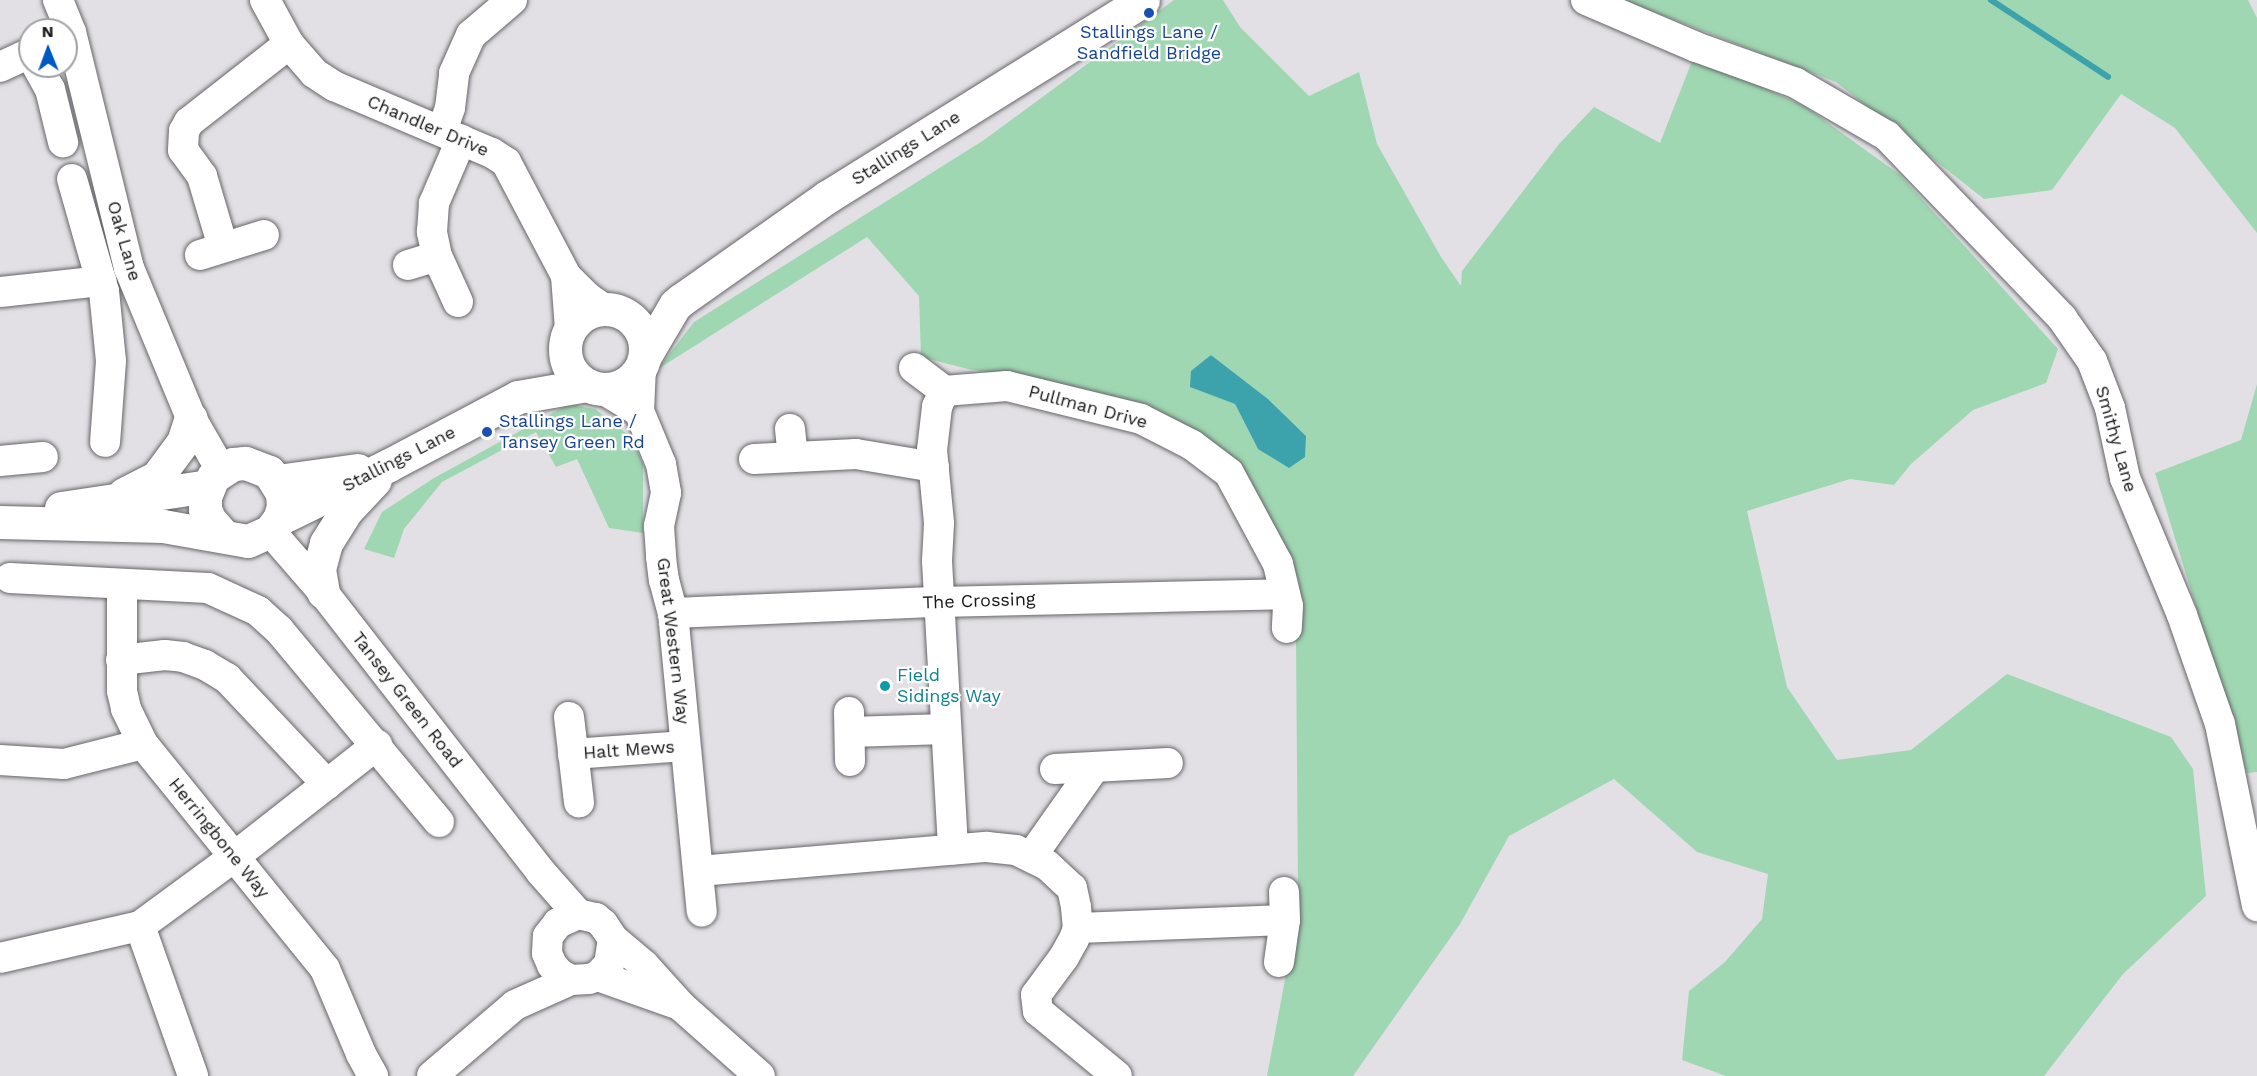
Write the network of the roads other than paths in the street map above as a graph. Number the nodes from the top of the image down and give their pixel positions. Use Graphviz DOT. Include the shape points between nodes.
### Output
graph roads {
  1 [pos="58,0"];
  2 [pos="265,0"];
  3 [pos="512,0"];
  4 [pos="1143,0"];
  5 [pos="1586,0"];
  6 [pos="63,18"];
  7 [pos="289,44"];
  8 [pos="18,59"];
  9 [pos="0,67"];
  10 [pos="78,72"];
  11 [pos="44,78"];
  12 [pos="451,135"];
  13 [pos="63,142"];
  14 [pos="72,179"];
  15 [pos="264,235"];
  16 [pos="437,256"];
  17 [pos="408,265"];
  18 [pos="566,276"];
  19 [pos="101,281"];
  20 [pos="0,292"];
  21 [pos="458,302"];
  22 [pos="675,304"];
  23 [pos="610,310"];
  24 [pos="568,336"];
  25 [pos="643,361"];
  26 [pos="914,368"];
  27 [pos="596,387"];
  28 [pos="944,392"];
  29 [pos="518,397"];
  30 [pos="639,411"];
  31 [pos="190,418"];
  32 [pos="105,442"];
  33 [pos="43,457"];
  34 [pos="754,459"];
  35 [pos="0,461"];
  36 [pos="389,465"];
  37 [pos="934,466"];
  38 [pos="215,478"];
  39 [pos="277,481"];
  40 [pos="111,501"];
  41 [pos="0,517"];
  42 [pos="0,522"];
  43 [pos="274,525"];
  44 [pos="224,536"];
  45 [pos="10,578"];
  46 [pos="122,584"];
  47 [pos="323,592"];
  48 [pos="1285,594"];
  49 [pos="939,602"];
  50 [pos="673,613"];
  51 [pos="1287,628"];
  52 [pos="121,660"];
  53 [pos="569,717"];
  54 [pos="946,729"];
  55 [pos="849,735"];
  56 [pos="143,744"];
  57 [pos="377,745"];
  58 [pos="685,746"];
  59 [pos="573,754"];
  60 [pos="0,760"];
  61 [pos="1168,763"];
  62 [pos="1094,768"];
  63 [pos="1055,769"];
  64 [pos="327,784"];
  65 [pos="579,802"];
  66 [pos="439,822"];
  67 [pos="953,850"];
  68 [pos="234,857"];
  69 [pos="1031,857"];
  70 [pos="540,871"];
  71 [pos="699,871"];
  72 [pos="2257,906"];
  73 [pos="702,912"];
  74 [pos="579,914"];
  75 [pos="140,926"];
  76 [pos="1078,928"];
  77 [pos="613,939"];
  78 [pos="550,941"];
  79 [pos="0,958"];
  80 [pos="1279,962"];
  81 [pos="584,978"];
  82 [pos="515,1005"];
  83 [pos="682,1006"];
  84 [pos="193,1076"];
  85 [pos="374,1076"];
  86 [pos="432,1076"];
  87 [pos="760,1076"];
  88 [pos="1117,1076"];
  1 -- 6 [label="street, Oak Lane"];
  2 -- 7 [label="street, Chandler Drive"];
  3 -- 12 [label="street" via="471,35 454,73"];
  4 -- 22 [label="main road, Stallings Lane" via="827,197"];
  5 -- 72 [label="street, Smithy Lane" via="1696,47 1796,83 1887,136 2062,318 2092,361 2110,408 2125,478 2182,615 2220,724"];
  7 -- 12 [label="street, Chandler Drive" via="314,73 334,86"];
  7 -- 15 [label="street" via="189,122 184,131 183,150 202,176 211,251"];
  8 -- 9 [label="street"];
  10 -- 31 [label="street, Oak Lane" via="129,268"];
  11 -- 13 [label="street"];
  12 -- 16 [label="street" via="434,202 432,232"];
  12 -- 18 [label="street, Chandler Drive" via="506,162"];
  14 -- 19 [label="street"];
  16 -- 17 [label="street"];
  16 -- 21 [label="street"];
  18 -- 23 [label="street, Chandler Drive" via="587,297"];
  18 -- 24 [label="street, Chandler Drive"];
  19 -- 20 [label="street"];
  19 -- 32 [label="street" via="111,360"];
  22 -- 23 [label="main road, Stallings Lane"];
  22 -- 25 [label="main road, Stallings Lane"];
  23 -- 24 [label="main road" via="580,318"];
  23 -- 25 [label="main road" via="628,316 638,327 644,340"];
  24 -- 27 [label="main road" via="566,358 574,375"];
  24 -- 29 [label="main road, Stallings Lane"];
  25 -- 27 [label="main road" via="632,380 619,387"];
  25 -- 30 [label="street"];
  26 -- 28 [label="street"];
  27 -- 29 [label="main road, Stallings Lane"];
  27 -- 30 [label="street"];
  28 -- 37 [label="street" via="937,407"];
  28 -- 48 [label="street, Pullman Drive" via="1007,386 1141,419 1192,445 1229,473 1278,564"];
  29 -- 36 [label="main road, Stallings Lane"];
  30 -- 50 [label="street, Great Western Way" via="661,464 666,493 659,526 664,580"];
  31 -- 38 [label="street, Oak Lane"];
  31 -- 40 [label="main road" via="183,442 157,477"];
  33 -- 35 [label="street"];
  34 -- 37 [label="street" via="792,443"];
  36 -- 39 [label="main road"];
  36 -- 43 [label="main road, Stallings Lane"];
  36 -- 47 [label="main road" via="346,511 326,543 318,569"];
  37 -- 49 [label="street"];
  38 -- 39 [label="main road" via="245,463 263,469"];
  38 -- 40 [label="main road"];
  38 -- 44 [label="main road" via="205,509"];
  39 -- 43 [label="main road" via="283,507"];
  40 -- 41 [label="main road"];
  42 -- 44 [label="main road" via="163,526"];
  43 -- 44 [label="main road" via="248,541"];
  43 -- 47 [label="street, Tansey Green Road"];
  45 -- 46 [label="street"];
  46 -- 52 [label="street, Herringbone Way"];
  46 -- 57 [label="street" via="208,588 258,611 279,630"];
  47 -- 70 [label="street, Tansey Green Road"];
  48 -- 49 [label="street, The Crossing"];
  48 -- 51 [label="street, Pullman Drive"];
  49 -- 50 [label="street, The Crossing"];
  49 -- 54 [label="street"];
  50 -- 58 [label="street, Great Western Way"];
  52 -- 56 [label="street, Herringbone Way" via="126,709"];
  52 -- 64 [label="street" via="165,655 205,665 227,678"];
  53 -- 59 [label="street, Halt Mews"];
  54 -- 55 [label="street"];
  54 -- 67 [label="street"];
  56 -- 60 [label="street" via="64,764"];
  56 -- 68 [label="street, Herringbone Way"];
  57 -- 64 [label="street"];
  57 -- 66 [label="street"];
  58 -- 59 [label="street, Halt Mews"];
  58 -- 71 [label="street, Great Western Way"];
  59 -- 65 [label="street, Halt Mews"];
  61 -- 62 [label="street"];
  62 -- 63 [label="street"];
  62 -- 69 [label="street"];
  64 -- 68 [label="street"];
  67 -- 69 [label="street" via="987,847 1016,850"];
  67 -- 71 [label="street"];
  68 -- 75 [label="street"];
  68 -- 85 [label="street, Herringbone Way" via="325,969"];
  69 -- 76 [label="street" via="1047,865 1072,888"];
  70 -- 74 [label="street, Tansey Green Road"];
  70 -- 78 [label="street, Tansey Green Road"];
  71 -- 73 [label="street, Great Western Way"];
  74 -- 77 [label="street, Tansey Green Road" via="596,918"];
  74 -- 78 [label="street" via="564,918"];
  75 -- 79 [label="street"];
  75 -- 84 [label="street"];
  76 -- 80 [label="street" via="1284,906"];
  76 -- 88 [label="street" via="1064,957 1036,995 1038,1011"];
  77 -- 81 [label="street" via="612,956"];
  77 -- 83 [label="street, Tansey Green Road"];
  78 -- 81 [label="street, Tansey Green Road" via="552,965"];
  78 -- 82 [label="street"];
  81 -- 82 [label="street"];
  81 -- 83 [label="street, Tansey Green Road"];
  82 -- 86 [label="street"];
  83 -- 87 [label="street, Tansey Green Road"];
}
